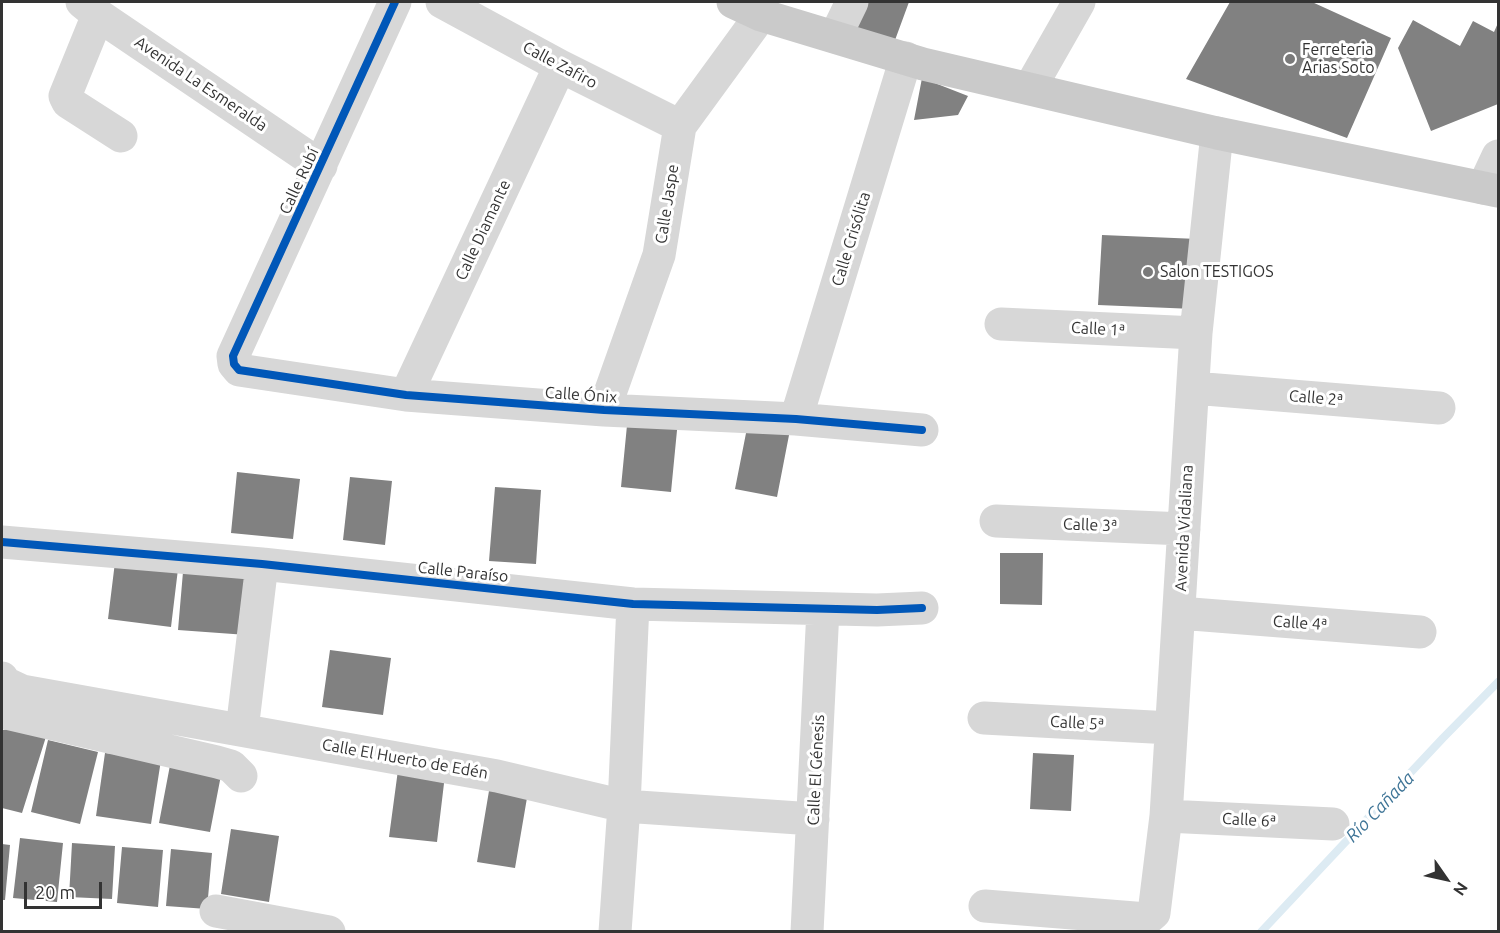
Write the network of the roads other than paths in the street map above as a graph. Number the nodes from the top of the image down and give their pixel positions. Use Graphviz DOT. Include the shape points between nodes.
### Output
graph roads {
  1 [pos="395,2"];
  2 [pos="442,2"];
  3 [pos="852,2"];
  4 [pos="1079,2"];
  5 [pos="90,8"];
  6 [pos="747,8"];
  7 [pos="835,37"];
  8 [pos="906,58"];
  9 [pos="560,66"];
  10 [pos="1030,88"];
  11 [pos="680,126"];
  12 [pos="1217,133"];
  13 [pos="121,136"];
  14 [pos="1498,156"];
  15 [pos="321,166"];
  16 [pos="1490,189"];
  17 [pos="1001,324"];
  18 [pos="1196,333"];
  19 [pos="239,370"];
  20 [pos="1193,388"];
  21 [pos="406,395"];
  22 [pos="1439,408"];
  23 [pos="604,410"];
  24 [pos="796,419"];
  25 [pos="922,430"];
  26 [pos="996,521"];
  27 [pos="1185,529"];
  28 [pos="2,546"];
  29 [pos="262,564"];
  30 [pos="633,604"];
  31 [pos="922,608"];
  32 [pos="823,609"];
  33 [pos="1179,613"];
  34 [pos="1420,632"];
  35 [pos="2,678"];
  36 [pos="2,712"];
  37 [pos="984,718"];
  38 [pos="1171,728"];
  39 [pos="242,730"];
  40 [pos="241,776"];
  41 [pos="624,806"];
  42 [pos="1166,816"];
  43 [pos="813,819"];
  44 [pos="1333,824"];
  45 [pos="985,906"];
  46 [pos="216,911"];
  47 [pos="329,932"];
  48 [pos="615,932"];
  49 [pos="807,932"];
  1 -- 15 [label="street, Calle Rubí"];
  2 -- 9 [label="street, Calle Zafiro"];
  3 -- 7 [label="street"];
  4 -- 10 [label="street"];
  5 -- 13 [label="street" via="65,96 68,102"];
  5 -- 15 [label="street, Avenida La Esmeralda"];
  6 -- 7 [label="main road"];
  6 -- 11 [label="street, Calle Jaspe"];
  7 -- 8 [label="main road"];
  8 -- 10 [label="main road"];
  8 -- 24 [label="street, Calle Crisólita"];
  9 -- 11 [label="street, Calle Zafiro"];
  9 -- 21 [label="street, Calle Diamante"];
  10 -- 12 [label="main road"];
  11 -- 23 [label="street, Calle Jaspe" via="659,255"];
  12 -- 16 [label="main road"];
  12 -- 18 [label="street, Avenida Vidaliana"];
  14 -- 16 [label="street"];
  15 -- 19 [label="street, Calle Rubí" via="233,356"];
  17 -- 18 [label="street, Calle 1ª"];
  18 -- 20 [label="street, Avenida Vidaliana"];
  19 -- 21 [label="street, Calle Ónix"];
  20 -- 22 [label="street, Calle 2ª"];
  20 -- 27 [label="street, Avenida Vidaliana"];
  21 -- 23 [label="street, Calle Ónix"];
  23 -- 24 [label="street, Calle Ónix"];
  24 -- 25 [label="street, Calle Ónix"];
  26 -- 27 [label="street, Calle 3ª"];
  27 -- 33 [label="street, Avenida Vidaliana"];
  28 -- 29 [label="street, Calle Paraíso"];
  29 -- 30 [label="street, Calle Paraíso"];
  29 -- 39 [label="street"];
  30 -- 32 [label="street, Calle Paraíso"];
  30 -- 41 [label="street"];
  31 -- 32 [label="street, Calle Paraíso"];
  32 -- 43 [label="street, Calle El Génesis"];
  33 -- 34 [label="street, Calle 4ª"];
  33 -- 38 [label="street, Avenida Vidaliana"];
  35 -- 39 [label="street, Calle El Huerto de Edén" via="22,691"];
  36 -- 40 [label="street" via="217,762 231,766"];
  37 -- 38 [label="street, Calle 5ª"];
  38 -- 42 [label="street, Avenida Vidaliana"];
  39 -- 41 [label="street, Calle El Huerto de Edén" via="497,776"];
  41 -- 43 [label="street, Calle El Huerto de Edén"];
  41 -- 48 [label="street"];
  42 -- 44 [label="street, Calle 6ª"];
  42 -- 45 [label="street, Avenida Vidaliana" via="1154,913 1147,920"];
  43 -- 49 [label="street, Calle El Génesis"];
  46 -- 47 [label="street"];
}
